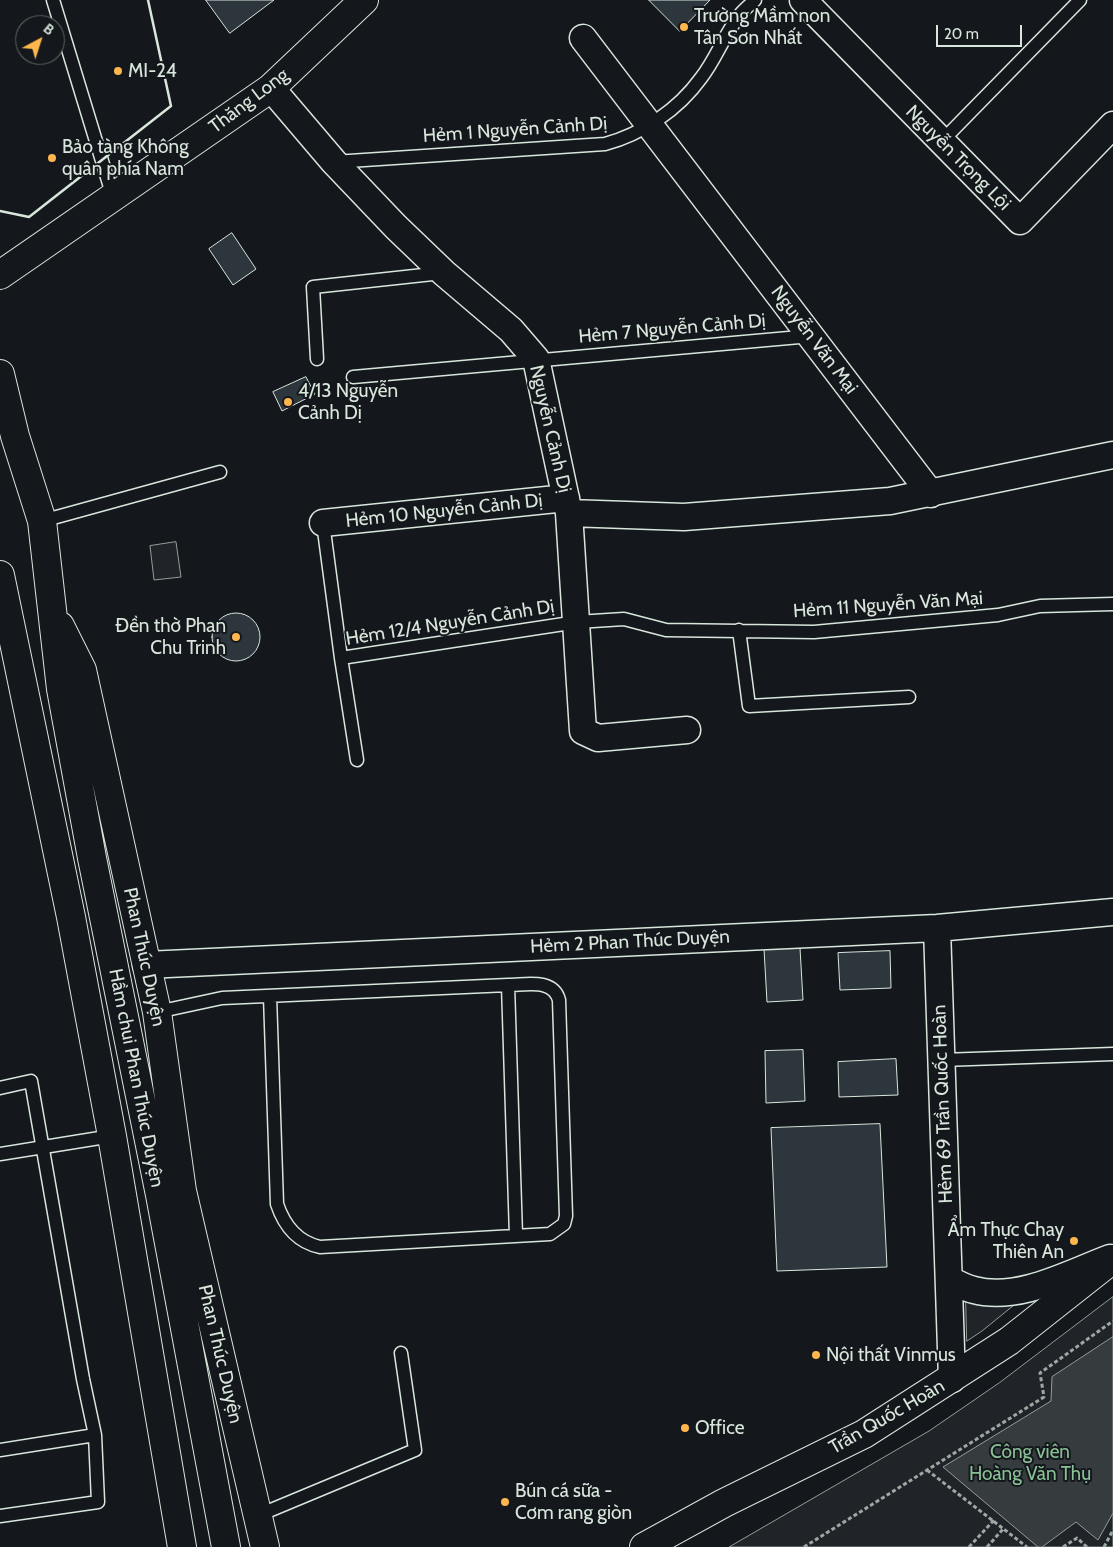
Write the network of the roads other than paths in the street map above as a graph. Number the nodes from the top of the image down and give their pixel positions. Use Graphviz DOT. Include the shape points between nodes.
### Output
graph roads {
  1 [pos="53,0"];
  2 [pos="364,0"];
  3 [pos="755,0"];
  4 [pos="803,0"];
  5 [pos="1080,0"];
  6 [pos="583,38"];
  7 [pos="271,88"];
  8 [pos="651,125"];
  9 [pos="1113,125"];
  10 [pos="942,142"];
  11 [pos="334,162"];
  12 [pos="113,197"];
  13 [pos="444,273"];
  14 [pos="0,275"];
  15 [pos="811,336"];
  16 [pos="317,359"];
  17 [pos="536,359"];
  18 [pos="0,374"];
  19 [pos="352,377"];
  20 [pos="1113,455"];
  21 [pos="220,472"];
  22 [pos="931,494"];
  23 [pos="567,505"];
  24 [pos="42,520"];
  25 [pos="323,523"];
  26 [pos="0,575"];
  27 [pos="1113,604"];
  28 [pos="52,609"];
  29 [pos="576,622"];
  30 [pos="739,630"];
  31 [pos="341,658"];
  32 [pos="909,696"];
  33 [pos="687,730"];
  34 [pos="357,760"];
  35 [pos="1113,912"];
  36 [pos="937,928"];
  37 [pos="146,966"];
  38 [pos="508,985"];
  39 [pos="270,996"];
  40 [pos="157,1012"];
  41 [pos="1113,1054"];
  42 [pos="942,1060"];
  43 [pos="0,1088"];
  44 [pos="112,1136"];
  45 [pos="41,1146"];
  46 [pos="0,1154"];
  47 [pos="516,1236"];
  48 [pos="1113,1258"];
  49 [pos="949,1280"];
  50 [pos="401,1353"];
  51 [pos="952,1379"];
  52 [pos="95,1435"];
  53 [pos="0,1450"];
  54 [pos="259,1515"];
  55 [pos="0,1516"];
  56 [pos="182,1547"];
  57 [pos="226,1547"];
  58 [pos="265,1547"];
  59 [pos="644,1547"];
  1 -- 12 [label="lane"];
  2 -- 7 [label="main road, Thăng Long"];
  3 -- 8 [label="lane, Hẻm 1 Nguyễn Cảnh Dị" via="739,16 701,78"];
  4 -- 10 [label="street, Nguyễn Trọng Lội"];
  5 -- 10 [label="lane"];
  6 -- 8 [label="street, Nguyễn Văn Mại"];
  7 -- 11 [label="street, Nguyễn Cảnh Dị"];
  7 -- 12 [label="main road, Thăng Long"];
  8 -- 11 [label="lane, Hẻm 1 Nguyễn Cảnh Dị" via="624,139 605,144"];
  8 -- 15 [label="street, Nguyễn Văn Mại"];
  9 -- 10 [label="street, Nguyễn Trọng Lội" via="1020,221"];
  11 -- 13 [label="street, Nguyễn Cảnh Dị"];
  12 -- 14 [label="main road, Thăng Long"];
  13 -- 16 [label="lane" via="313,287"];
  13 -- 17 [label="street, Nguyễn Cảnh Dị" via="511,330"];
  15 -- 17 [label="lane, Hẻm 7 Nguyễn Cảnh Dị"];
  15 -- 22 [label="street, Nguyễn Văn Mại"];
  17 -- 19 [label="lane, Hẻm 7 Nguyễn Cảnh Dị"];
  17 -- 23 [label="street, Nguyễn Cảnh Dị"];
  18 -- 24 [label="main road, Phan Thúc Duyện" via="15,436"];
  20 -- 22 [label="street"];
  21 -- 24 [label="lane"];
  22 -- 23 [label="street, Nguyễn Cảnh Dị" via="890,501 738,514 623,517"];
  23 -- 25 [label="street, Hẻm 10 Nguyễn Cảnh Dị"];
  23 -- 29 [label="street"];
  24 -- 28 [label="main road, Phan Thúc Duyện"];
  25 -- 31 [label="lane"];
  26 -- 44 [label="main road" via="71,917"];
  27 -- 30 [label="lane, Hẻm 11 Nguyễn Văn Mại" via="1040,606 998,615 814,632"];
  28 -- 37 [label="main road, Phan Thúc Duyện" via="82,670"];
  28 -- 57 [label="main road, Hầm chui Phan Thúc Duyện" via="61,689 90,849 160,1195"];
  29 -- 30 [label="lane, Hẻm 11 Nguyễn Văn Mại" via="624,619 666,630"];
  29 -- 31 [label="lane, Hẻm 12/4 Nguyễn Cảnh Dị"];
  29 -- 33 [label="street" via="584,731 598,738"];
  30 -- 32 [label="lane" via="749,706"];
  31 -- 34 [label="lane, Hẻm 12/4 Nguyễn Cảnh Dị"];
  35 -- 36 [label="street, Hẻm 2 Phan Thúc Duyện"];
  36 -- 37 [label="street, Hẻm 2 Phan Thúc Duyện"];
  36 -- 42 [label="street, Hẻm 69 Trần Quốc Hoàn"];
  37 -- 40 [label="main road, Phan Thúc Duyện"];
  38 -- 39 [label="lane"];
  38 -- 47 [label="lane"];
  38 -- 47 [label="lane" via="543,984 557,993 563,1118 564,1224 550,1234"];
  39 -- 40 [label="lane" via="222,998"];
  39 -- 47 [label="lane" via="277,1204 281,1216 294,1233 311,1245 320,1247"];
  40 -- 54 [label="main road, Phan Thúc Duyện" via="182,1191"];
  41 -- 42 [label="lane"];
  42 -- 49 [label="street, Hẻm 69 Trần Quốc Hoàn"];
  43 -- 45 [label="lane" via="31,1081"];
  44 -- 45 [label="lane"];
  44 -- 56 [label="main road"];
  45 -- 46 [label="lane"];
  45 -- 52 [label="lane"];
  48 -- 49 [label="street" via="1017,1290 974,1290"];
  48 -- 51 [label="main road, Trần Quốc Hoàn" via="1017,1335"];
  49 -- 51 [label="street, Hẻm 69 Trần Quốc Hoàn"];
  50 -- 54 [label="lane" via="415,1450"];
  51 -- 59 [label="main road, Trần Quốc Hoàn" via="864,1434 724,1503"];
  52 -- 53 [label="lane"];
  52 -- 55 [label="lane" via="98,1502"];
  54 -- 58 [label="main road, Phan Thúc Duyện"];
}
